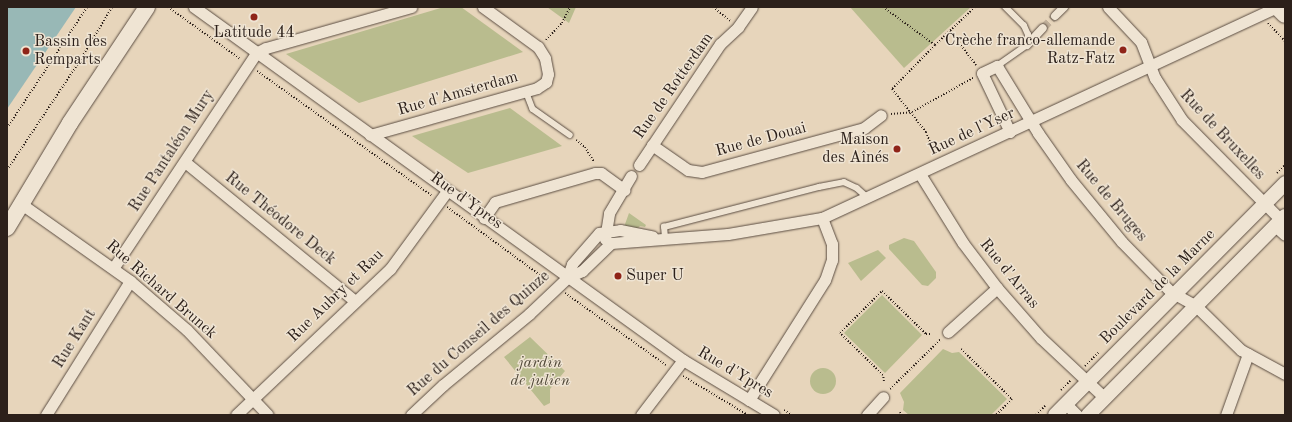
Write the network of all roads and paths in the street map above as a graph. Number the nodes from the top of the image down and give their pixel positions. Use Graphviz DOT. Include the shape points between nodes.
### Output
graph roads {
  1 [pos="87,7"];
  2 [pos="112,7"];
  3 [pos="146,7"];
  4 [pos="168,7"];
  5 [pos="194,7"];
  6 [pos="411,7"];
  7 [pos="483,7"];
  8 [pos="570,7"];
  9 [pos="713,7"];
  10 [pos="752,7"];
  11 [pos="883,7"];
  12 [pos="975,7"];
  13 [pos="1005,7"];
  14 [pos="1064,7"];
  15 [pos="1108,7"];
  16 [pos="1277,7"];
  17 [pos="1285,15"];
  18 [pos="1055,16"];
  19 [pos="1268,23"];
  20 [pos="738,27"];
  21 [pos="1043,28"];
  22 [pos="950,31"];
  23 [pos="1285,41"];
  24 [pos="934,45"];
  25 [pos="1027,45"];
  26 [pos="538,47"];
  27 [pos="256,53"];
  28 [pos="247,64"];
  29 [pos="997,66"];
  30 [pos="1150,66"];
  31 [pos="982,73"];
  32 [pos="526,91"];
  33 [pos="912,112"];
  34 [pos="881,115"];
  35 [pos="1032,122"];
  36 [pos="7,128"];
  37 [pos="1010,132"];
  38 [pos="370,136"];
  39 [pos="570,136"];
  40 [pos="652,145"];
  41 [pos="937,158"];
  42 [pos="185,162"];
  43 [pos="639,165"];
  44 [pos="7,170"];
  45 [pos="595,172"];
  46 [pos="920,174"];
  47 [pos="631,176"];
  48 [pos="1285,183"];
  49 [pos="624,190"];
  50 [pos="447,191"];
  51 [pos="868,198"];
  52 [pos="440,201"];
  53 [pos="20,203"];
  54 [pos="1265,203"];
  55 [pos="484,218"];
  56 [pos="822,218"];
  57 [pos="1282,224"];
  58 [pos="7,228"];
  59 [pos="605,232"];
  60 [pos="665,238"];
  61 [pos="601,251"];
  62 [pos="114,267"];
  63 [pos="567,278"];
  64 [pos="130,281"];
  65 [pos="558,287"];
  66 [pos="997,288"];
  67 [pos="1174,295"];
  68 [pos="355,301"];
  69 [pos="1196,306"];
  70 [pos="948,332"];
  71 [pos="931,334"];
  72 [pos="938,341"];
  73 [pos="961,349"];
  74 [pos="1248,354"];
  75 [pos="683,360"];
  76 [pos="675,371"];
  77 [pos="1285,374"];
  78 [pos="884,381"];
  79 [pos="1087,383"];
  80 [pos="892,387"];
  81 [pos="883,397"];
  82 [pos="254,398"];
  83 [pos="1105,398"];
  84 [pos="749,400"];
  85 [pos="1066,404"];
  86 [pos="900,412"];
  87 [pos="46,415"];
  88 [pos="236,415"];
  89 [pos="268,415"];
  90 [pos="412,415"];
  91 [pos="640,415"];
  92 [pos="748,415"];
  93 [pos="774,415"];
  94 [pos="867,415"];
  95 [pos="902,415"];
  96 [pos="996,415"];
  97 [pos="1055,415"];
  98 [pos="1077,415"];
  99 [pos="1088,415"];
  100 [pos="1226,415"];
  1 -- 36 [label="path"];
  2 -- 44 [label="path" via="79,62"];
  3 -- 53 [label="main road"];
  4 -- 28 [label="path, Rue d'Ypres"];
  5 -- 27 [label="street, Rue d'Ypres"];
  6 -- 27 [label="street"];
  7 -- 26 [label="street"];
  8 -- 26 [label="path" via="562,23"];
  9 -- 20 [label="path"];
  10 -- 20 [label="street, Rue de Rotterdam"];
  11 -- 24 [label="path"];
  12 -- 22 [label="path"];
  13 -- 25 [label="lane" via="1024,26 1028,35"];
  14 -- 18 [label="street"];
  15 -- 30 [label="street, Rue de Bruxelles" via="1135,33"];
  16 -- 17 [label="main road"];
  16 -- 30 [label="street, Rue de l'Yser"];
  19 -- 23 [label="path"];
  20 -- 40 [label="street, Rue de Rotterdam" via="720,44"];
  21 -- 25 [label="street"];
  22 -- 24 [label="path"];
  22 -- 31 [label="path"];
  24 -- 33 [label="path" via="892,89"];
  25 -- 29 [label="lane"];
  26 -- 32 [label="street, Rue d'Amsterdam" via="545,58 548,74 542,85"];
  27 -- 28 [label="street, Rue Pantaléon Mury"];
  27 -- 38 [label="street, Rue d'Ypres"];
  28 -- 42 [label="street, Rue Pantaléon Mury"];
  28 -- 52 [label="path, Rue d'Ypres"];
  29 -- 31 [label="street"];
  29 -- 35 [label="street, Rue de Bruges"];
  30 -- 35 [label="street, Rue de l'Yser"];
  30 -- 54 [label="street, Rue de Bruxelles" via="1168,101 1182,120"];
  31 -- 33 [label="path"];
  31 -- 37 [label="street"];
  32 -- 38 [label="street, Rue d'Amsterdam"];
  32 -- 39 [label="lane" via="533,109"];
  33 -- 34 [label="path"];
  33 -- 41 [label="path" via="926,132"];
  34 -- 40 [label="street, Rue de Douai" via="864,128 698,173 688,170"];
  35 -- 37 [label="street, Rue de l'Yser"];
  35 -- 67 [label="street, Rue de Bruges" via="1096,212"];
  37 -- 46 [label="street, Rue de l'Yser"];
  38 -- 50 [label="street, Rue d'Ypres"];
  39 -- 45 [label="path" via="585,147 594,162"];
  40 -- 43 [label="street, Rue de Rotterdam"];
  42 -- 62 [label="street, Rue Pantaléon Mury"];
  42 -- 68 [label="street, Rue Théodore Deck"];
  45 -- 49 [label="street" via="602,173"];
  45 -- 55 [label="street, Rue d'Ypres" via="495,202"];
  46 -- 51 [label="street, Rue de l'Yser"];
  46 -- 66 [label="street, Rue d'Arras" via="963,243"];
  47 -- 49 [label="street"];
  48 -- 54 [label="street, Boulevard de la Marne"];
  49 -- 59 [label="street" via="609,213"];
  50 -- 52 [label="street, Rue Aubry et Rau"];
  50 -- 55 [label="street, Rue d'Ypres"];
  51 -- 56 [label="street, Rue de l'Yser"];
  51 -- 60 [label="lane" via="858,188 844,182 664,227"];
  52 -- 65 [label="path, Rue d'Ypres"];
  52 -- 68 [label="street, Rue Aubry et Rau" via="390,270"];
  53 -- 58 [label="main road"];
  53 -- 62 [label="street, Rue Richard Brunck"];
  54 -- 57 [label="street, Rue de Bruxelles"];
  54 -- 67 [label="street, Boulevard de la Marne"];
  55 -- 63 [label="street, Rue d'Ypres"];
  56 -- 60 [label="street, Rue de l'Yser" via="728,234"];
  56 -- 84 [label="street" via="832,244 832,260 825,280"];
  57 -- 69 [label="street"];
  59 -- 60 [label="street, Rue de l'Yser" via="620,230"];
  59 -- 61 [label="street"];
  59 -- 63 [label="street" via="595,236 572,264"];
  60 -- 61 [label="street, Rue de l'Yser" via="610,243"];
  61 -- 63 [label="street, Rue de l'Yser" via="582,271"];
  62 -- 64 [label="street, Rue Richard Brunck"];
  63 -- 65 [label="street, Rue du Conseil des Quinze"];
  63 -- 75 [label="street, Rue d'Ypres"];
  64 -- 82 [label="street, Rue Richard Brunck" via="187,330"];
  64 -- 87 [label="street, Rue Kant"];
  65 -- 76 [label="path, Rue d'Ypres"];
  65 -- 90 [label="street, Rue du Conseil des Quinze"];
  66 -- 70 [label="street"];
  66 -- 79 [label="street, Rue d'Arras" via="1041,338"];
  67 -- 69 [label="street"];
  67 -- 79 [label="street, Boulevard de la Marne"];
  68 -- 82 [label="street, Rue Aubry et Rau"];
  69 -- 74 [label="street"];
  69 -- 83 [label="street"];
  71 -- 78 [label="path" via="926,334 882,291 840,333 883,375"];
  72 -- 80 [label="path"];
  73 -- 96 [label="path" via="1012,399"];
  74 -- 77 [label="street"];
  74 -- 100 [label="street"];
  75 -- 76 [label="street"];
  75 -- 84 [label="street, Rue d'Ypres"];
  76 -- 91 [label="street"];
  76 -- 92 [label="path, Rue d'Ypres"];
  79 -- 83 [label="street, Rue d'Arras"];
  79 -- 85 [label="street, Boulevard de la Marne"];
  81 -- 94 [label="street"];
  82 -- 88 [label="street, Rue Aubry et Rau"];
  82 -- 89 [label="street, Rue Richard Brunck"];
  83 -- 99 [label="street"];
  84 -- 93 [label="street, Rue d'Ypres"];
  85 -- 97 [label="street, Boulevard de la Marne"];
  85 -- 98 [label="street"];
  86 -- 95 [label="path"];
}
